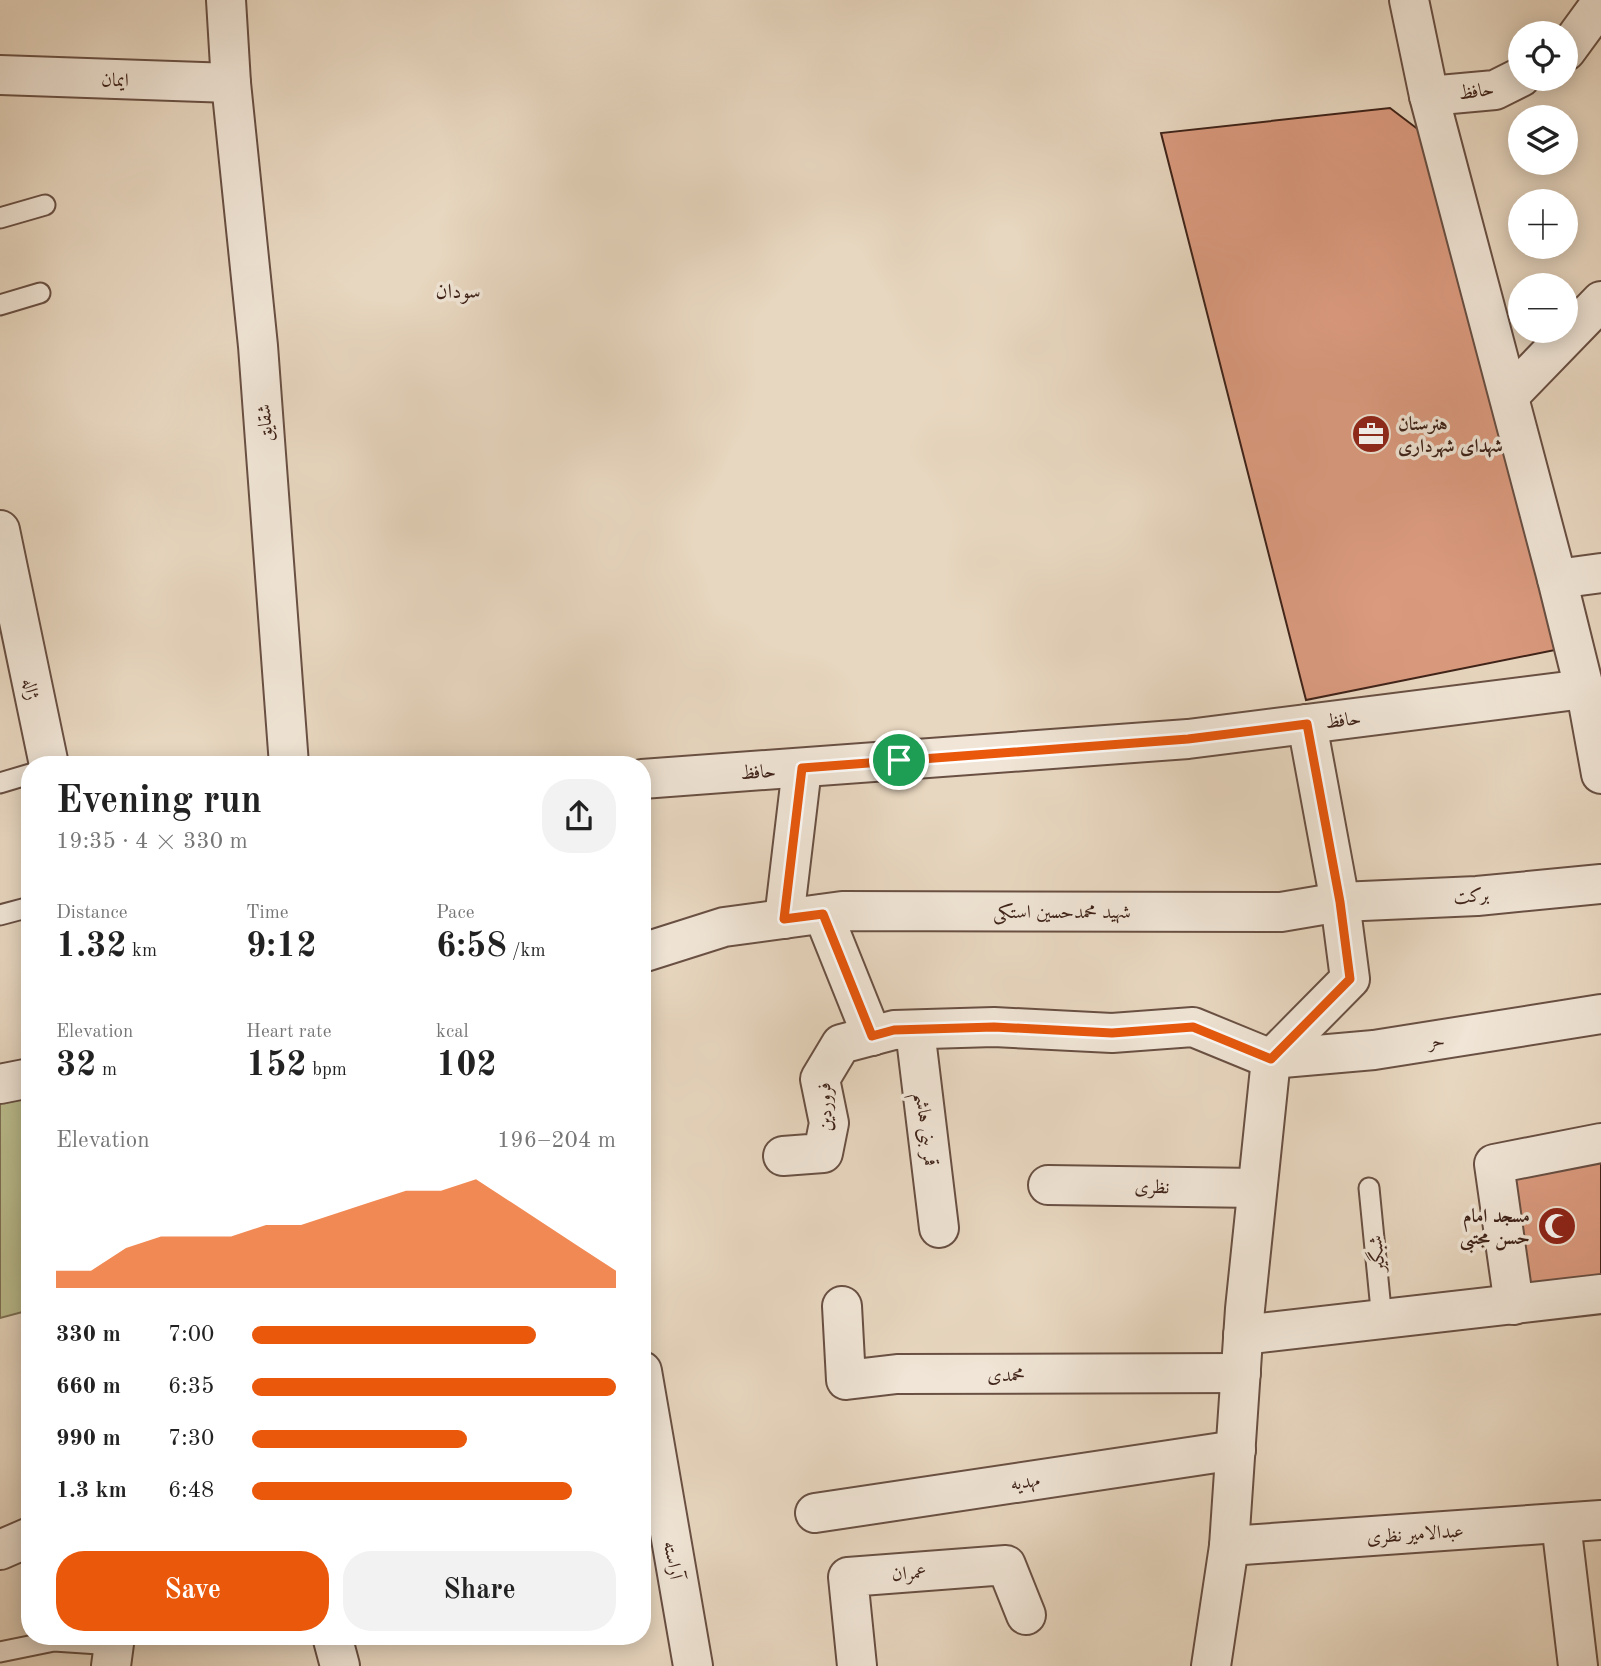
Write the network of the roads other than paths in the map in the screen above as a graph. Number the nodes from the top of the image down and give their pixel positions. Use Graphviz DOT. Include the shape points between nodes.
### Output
graph roads {
  1 [pos="226,0"];
  2 [pos="1409,0"];
  3 [pos="1601,3"];
  4 [pos="1578,35"];
  5 [pos="0,75"];
  6 [pos="231,83"];
  7 [pos="1508,84"];
  8 [pos="1429,96"];
  9 [pos="45,205"];
  10 [pos="0,218"];
  11 [pos="40,293"];
  12 [pos="1601,300"];
  13 [pos="0,305"];
  14 [pos="1509,396"];
  15 [pos="0,530"];
  16 [pos="1601,573"];
  17 [pos="1557,579"];
  18 [pos="1584,689"];
  19 [pos="1307,724"];
  20 [pos="47,756"];
  21 [pos="288,756"];
  22 [pos="802,768"];
  23 [pos="1601,774"];
  24 [pos="21,777"];
  25 [pos="651,778"];
  26 [pos="0,783"];
  27 [pos="1601,884"];
  28 [pos="1340,902"];
  29 [pos="21,909"];
  30 [pos="823,914"];
  31 [pos="0,915"];
  32 [pos="784,919"];
  33 [pos="651,950"];
  34 [pos="1601,1014"];
  35 [pos="915,1030"];
  36 [pos="872,1036"];
  37 [pos="1271,1059"];
  38 [pos="21,1080"];
  39 [pos="0,1084"];
  40 [pos="1601,1143"];
  41 [pos="783,1156"];
  42 [pos="1048,1185"];
  43 [pos="1257,1188"];
  44 [pos="1369,1188"];
  45 [pos="939,1228"];
  46 [pos="1601,1294"];
  47 [pos="1514,1305"];
  48 [pos="842,1306"];
  49 [pos="1382,1320"];
  50 [pos="1243,1335"];
  51 [pos="1241,1373"];
  52 [pos="1236,1450"];
  53 [pos="651,1455"];
  54 [pos="815,1513"];
  55 [pos="1601,1520"];
  56 [pos="1561,1523"];
  57 [pos="21,1541"];
  58 [pos="1229,1546"];
  59 [pos="0,1550"];
  60 [pos="1585,1595"];
  61 [pos="1026,1615"];
  62 [pos="34,1645"];
  63 [pos="84,1645"];
  64 [pos="334,1645"];
  65 [pos="113,1649"];
  66 [pos="0,1652"];
  67 [pos="340,1666"];
  68 [pos="692,1666"];
  69 [pos="857,1666"];
  70 [pos="1211,1666"];
  71 [pos="1578,1666"];
  1 -- 6 [label="street, شقایق"];
  2 -- 8 [label="street"];
  3 -- 4 [label="street"];
  5 -- 6 [label="street, ایمان"];
  6 -- 21 [label="street, شقایق" via="258,346"];
  7 -- 8 [label="street, حافظ" via="1495,90"];
  8 -- 14 [label="street"];
  9 -- 10 [label="lane"];
  11 -- 13 [label="lane"];
  12 -- 14 [label="street"];
  14 -- 17 [label="street"];
  15 -- 20 [label="street, ژاله"];
  16 -- 17 [label="street"];
  17 -- 18 [label="street"];
  18 -- 19 [label="street, حافظ"];
  18 -- 23 [label="street"];
  19 -- 22 [label="street, حافظ" via="1188,739"];
  19 -- 28 [label="street"];
  22 -- 25 [label="street, حافظ"];
  22 -- 32 [label="street"];
  24 -- 26 [label="lane"];
  27 -- 28 [label="street, برکت"];
  28 -- 30 [label="street, شهید محمدحسین استکی" via="1281,912"];
  28 -- 37 [label="street" via="1350,979"];
  29 -- 31 [label="lane"];
  30 -- 32 [label="street, شهید محمدحسین استکی"];
  30 -- 36 [label="street"];
  32 -- 33 [label="street, شهید محمدحسین استکی" via="724,928"];
  34 -- 37 [label="street, حر" via="1374,1050"];
  35 -- 36 [label="street, فروردین"];
  35 -- 37 [label="street, فروردین" via="994,1027 1112,1033 1193,1027"];
  35 -- 45 [label="street, قمر بنی هاشم"];
  36 -- 41 [label="street, فروردین" via="841,1044 820,1079 829,1123 823,1153"];
  37 -- 43 [label="street"];
  38 -- 39 [label="street"];
  40 -- 47 [label="street" via="1494,1164"];
  42 -- 43 [label="street, نظری"];
  43 -- 50 [label="street"];
  44 -- 49 [label="lane, شبگیر"];
  46 -- 47 [label="street"];
  47 -- 49 [label="street"];
  48 -- 51 [label="street, محمدی" via="846,1380 897,1374"];
  49 -- 50 [label="street"];
  50 -- 51 [label="street"];
  51 -- 52 [label="street"];
  52 -- 54 [label="street, مهدیه"];
  52 -- 58 [label="street"];
  53 -- 68 [label="street, آراسته"];
  55 -- 56 [label="street, عبدالامیر نظری"];
  56 -- 58 [label="street, عبدالامیر نظری"];
  56 -- 60 [label="street"];
  57 -- 59 [label="street"];
  58 -- 70 [label="street"];
  60 -- 71 [label="street"];
  61 -- 69 [label="street, عمران" via="1006,1566 848,1577"];
  62 -- 66 [label="lane"];
  63 -- 65 [label="lane"];
  64 -- 67 [label="street"];
}
